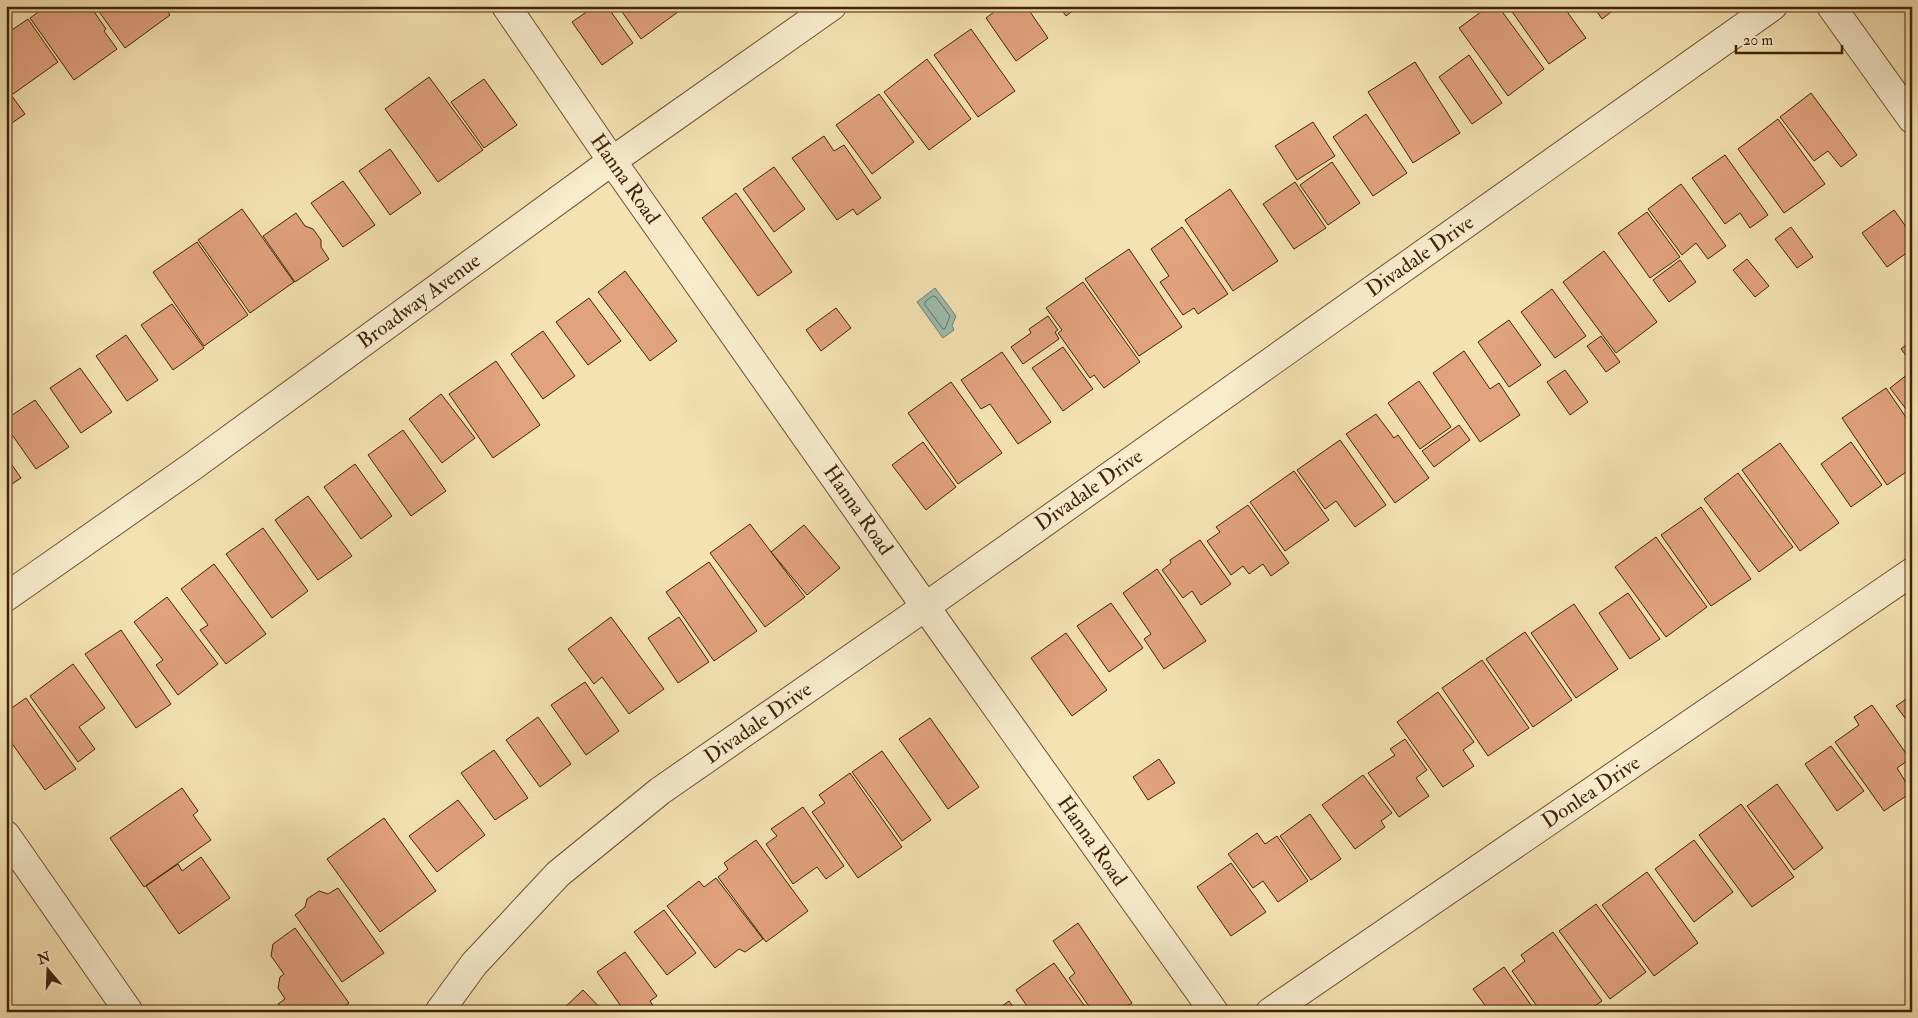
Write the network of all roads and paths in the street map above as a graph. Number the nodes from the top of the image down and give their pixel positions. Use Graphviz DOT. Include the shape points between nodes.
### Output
graph roads {
  1 [pos="506,6"];
  2 [pos="832,6"];
  3 [pos="1774,6"];
  4 [pos="1831,6"];
  5 [pos="1912,119"];
  6 [pos="612,161"];
  7 [pos="1912,572"];
  8 [pos="6,597"];
  9 [pos="925,607"];
  10 [pos="6,835"];
  11 [pos="129,1012"];
  12 [pos="439,1012"];
  13 [pos="1214,1012"];
  14 [pos="1270,1012"];
  1 -- 6 [label="street, Hanna Road"];
  2 -- 6 [label="street, Broadway Avenue"];
  3 -- 9 [label="street, Divadale Drive"];
  4 -- 5 [label="street"];
  6 -- 8 [label="street, Broadway Avenue" via="193,466"];
  6 -- 9 [label="street, Hanna Road"];
  7 -- 14 [label="street, Donlea Drive"];
  9 -- 12 [label="street, Divadale Drive" via="660,791 558,874 474,964"];
  9 -- 13 [label="street, Hanna Road"];
  10 -- 11 [label="street"];
}
